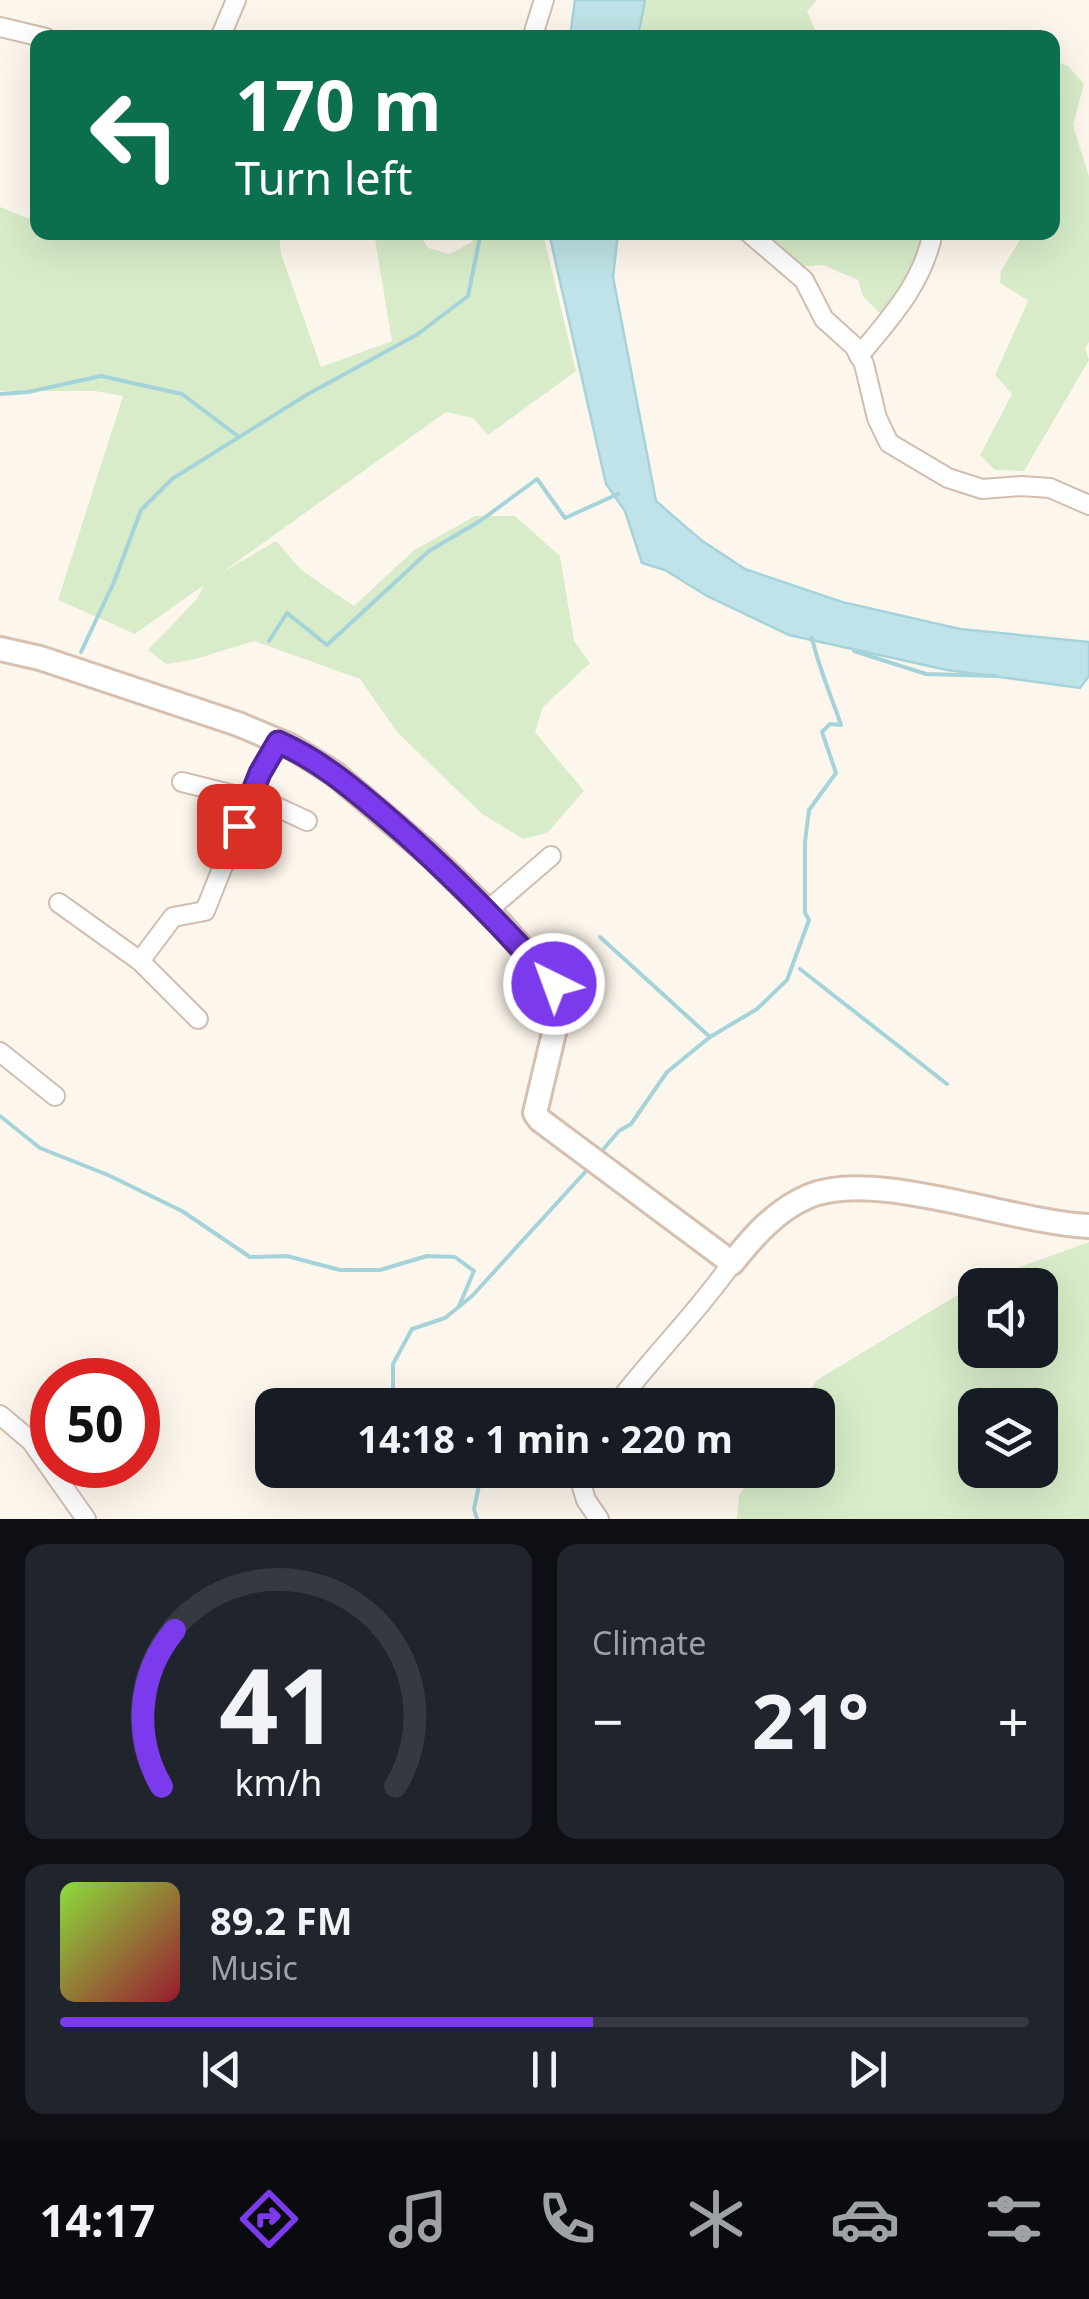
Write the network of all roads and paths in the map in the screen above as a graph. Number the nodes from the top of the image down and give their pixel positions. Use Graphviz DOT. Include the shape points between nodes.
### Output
graph roads {
  1 [pos="236,0"];
  2 [pos="544,0"];
  3 [pos="0,27"];
  4 [pos="223,30"];
  5 [pos="535,30"];
  6 [pos="30,34"];
  7 [pos="757,240"];
  8 [pos="931,240"];
  9 [pos="859,356"];
  10 [pos="1089,505"];
  11 [pos="0,649"];
  12 [pos="278,742"];
  13 [pos="182,782"];
  14 [pos="250,797"];
  15 [pos="307,821"];
  16 [pos="551,856"];
  17 [pos="59,903"];
  18 [pos="487,911"];
  19 [pos="140,960"];
  20 [pos="198,1019"];
  21 [pos="0,1052"];
  22 [pos="55,1096"];
  23 [pos="1089,1226"];
  24 [pos="732,1262"];
  25 [pos="629,1388"];
  26 [pos="0,1416"];
  27 [pos="582,1488"];
  28 [pos="86,1519"];
  29 [pos="598,1519"];
  1 -- 4 [label="street"];
  2 -- 5 [label="street"];
  3 -- 6 [label="street"];
  7 -- 9 [label="street" via="804,280 824,320"];
  8 -- 9 [label="street" via="914,289"];
  9 -- 10 [label="street" via="889,444 982,489 1050,488"];
  11 -- 12 [label="main road"];
  12 -- 14 [label="street"];
  12 -- 18 [label="main road" via="336,774"];
  13 -- 14 [label="street"];
  14 -- 15 [label="street"];
  14 -- 19 [label="street" via="205,911 173,917"];
  16 -- 18 [label="street"];
  17 -- 19 [label="street"];
  18 -- 24 [label="main road" via="554,984 557,1020 536,1114"];
  19 -- 20 [label="street"];
  21 -- 22 [label="street"];
  23 -- 24 [label="main road" via="890,1190 836,1188 807,1197 762,1227"];
  24 -- 25 [label="street"];
  26 -- 28 [label="street" via="32,1442"];
  27 -- 29 [label="street"];
}
